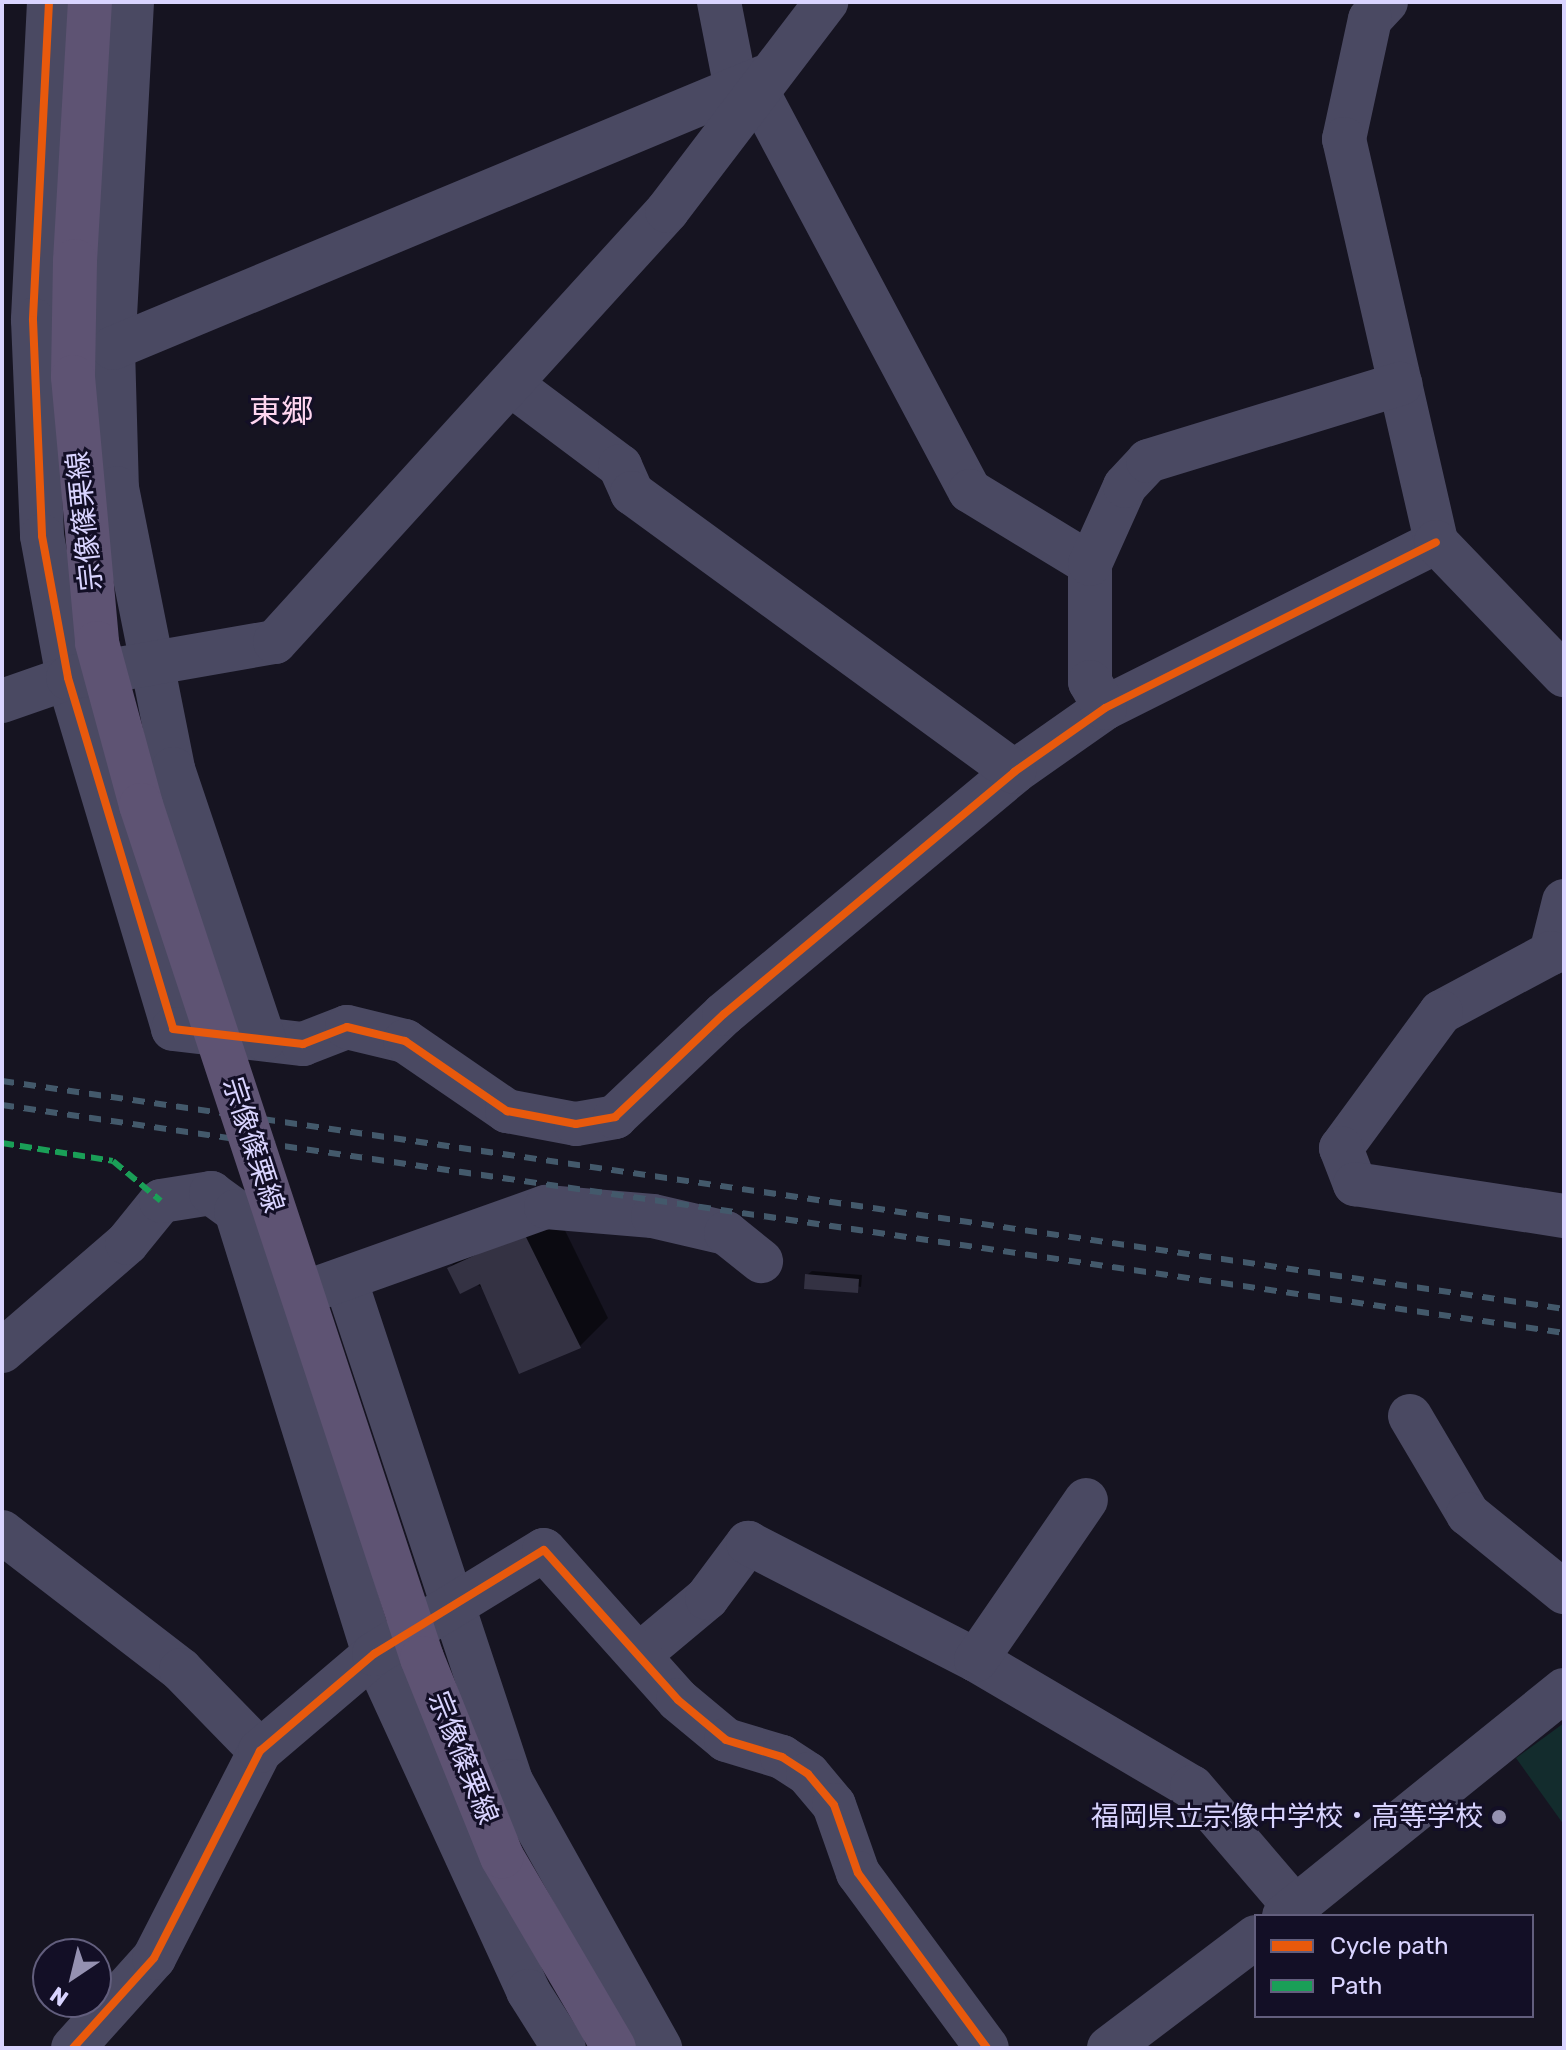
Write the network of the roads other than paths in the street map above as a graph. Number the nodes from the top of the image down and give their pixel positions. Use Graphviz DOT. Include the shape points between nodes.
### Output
graph roads {
  1 [pos="49,2"];
  2 [pos="90,2"];
  3 [pos="132,2"];
  4 [pos="719,2"];
  5 [pos="826,2"];
  6 [pos="1386,2"];
  7 [pos="752,85"];
  8 [pos="113,348"];
  9 [pos="1400,384"];
  10 [pos="513,386"];
  11 [pos="1436,542"];
  12 [pos="1090,564"];
  13 [pos="152,668"];
  14 [pos="1564,675"];
  15 [pos="68,678"];
  16 [pos="2,701"];
  17 [pos="1105,708"];
  18 [pos="1014,772"];
  19 [pos="1564,901"];
  20 [pos="264,1039"];
  21 [pos="1564,1216"];
  22 [pos="761,1261"];
  23 [pos="345,1279"];
  24 [pos="266,1305"];
  25 [pos="2,1351"];
  26 [pos="1410,1416"];
  27 [pos="1086,1500"];
  28 [pos="2,1532"];
  29 [pos="1564,1592"];
  30 [pos="448,1608"];
  31 [pos="374,1654"];
  32 [pos="639,1655"];
  33 [pos="976,1660"];
  34 [pos="1564,1690"];
  35 [pos="260,1751"];
  36 [pos="1289,1912"];
  37 [pos="1254,1939"];
  38 [pos="73,2048"];
  39 [pos="564,2048"];
  40 [pos="614,2048"];
  41 [pos="660,2048"];
  42 [pos="987,2048"];
  43 [pos="1109,2048"];
  1 -- 15 [label="street" via="34,444"];
  2 -- 40 [label="main road, 宗像篠栗線, bridge" via="75,261 74,391 97,643 141,805 422,1658 502,1857"];
  3 -- 8 [label="street"];
  4 -- 7 [label="street"];
  5 -- 7 [label="street"];
  6 -- 9 [label="street" via="1370,19 1344,139"];
  7 -- 8 [label="street"];
  7 -- 10 [label="street" via="667,211"];
  7 -- 12 [label="street" via="970,491"];
  8 -- 13 [label="street" via="117,488"];
  9 -- 11 [label="street"];
  9 -- 12 [label="street" via="1148,461 1125,486"];
  10 -- 13 [label="street" via="275,642"];
  10 -- 18 [label="street" via="620,466 632,493"];
  11 -- 14 [label="street"];
  11 -- 17 [label="street"];
  12 -- 17 [label="street" via="1090,682"];
  13 -- 15 [label="street"];
  13 -- 20 [label="street" via="173,769"];
  15 -- 16 [label="street"];
  15 -- 20 [label="street" via="173,1029"];
  17 -- 18 [label="street"];
  18 -- 20 [label="street" via="724,1014 615,1117 576,1124 507,1111 405,1041 347,1027 303,1044"];
  19 -- 21 [label="street" via="1551,953 1441,1012 1341,1148 1355,1184"];
  22 -- 23 [label="street" via="726,1233 653,1216 546,1207"];
  23 -- 24 [label="street"];
  23 -- 30 [label="street"];
  24 -- 25 [label="street" via="236,1211 211,1193 161,1201 127,1243"];
  24 -- 31 [label="street"];
  26 -- 29 [label="street" via="1468,1514"];
  27 -- 33 [label="street"];
  28 -- 35 [label="street" via="181,1670"];
  30 -- 31 [label="street"];
  30 -- 32 [label="street" via="544,1550"];
  30 -- 41 [label="street" via="511,1781"];
  31 -- 35 [label="street"];
  31 -- 39 [label="street" via="528,1991"];
  32 -- 33 [label="street" via="707,1598 748,1543"];
  32 -- 42 [label="street" via="726,1740 782,1757 808,1774 834,1805 858,1873"];
  33 -- 36 [label="street" via="1192,1787"];
  34 -- 36 [label="street"];
  35 -- 38 [label="street" via="154,1958"];
  37 -- 43 [label="street"];
}
